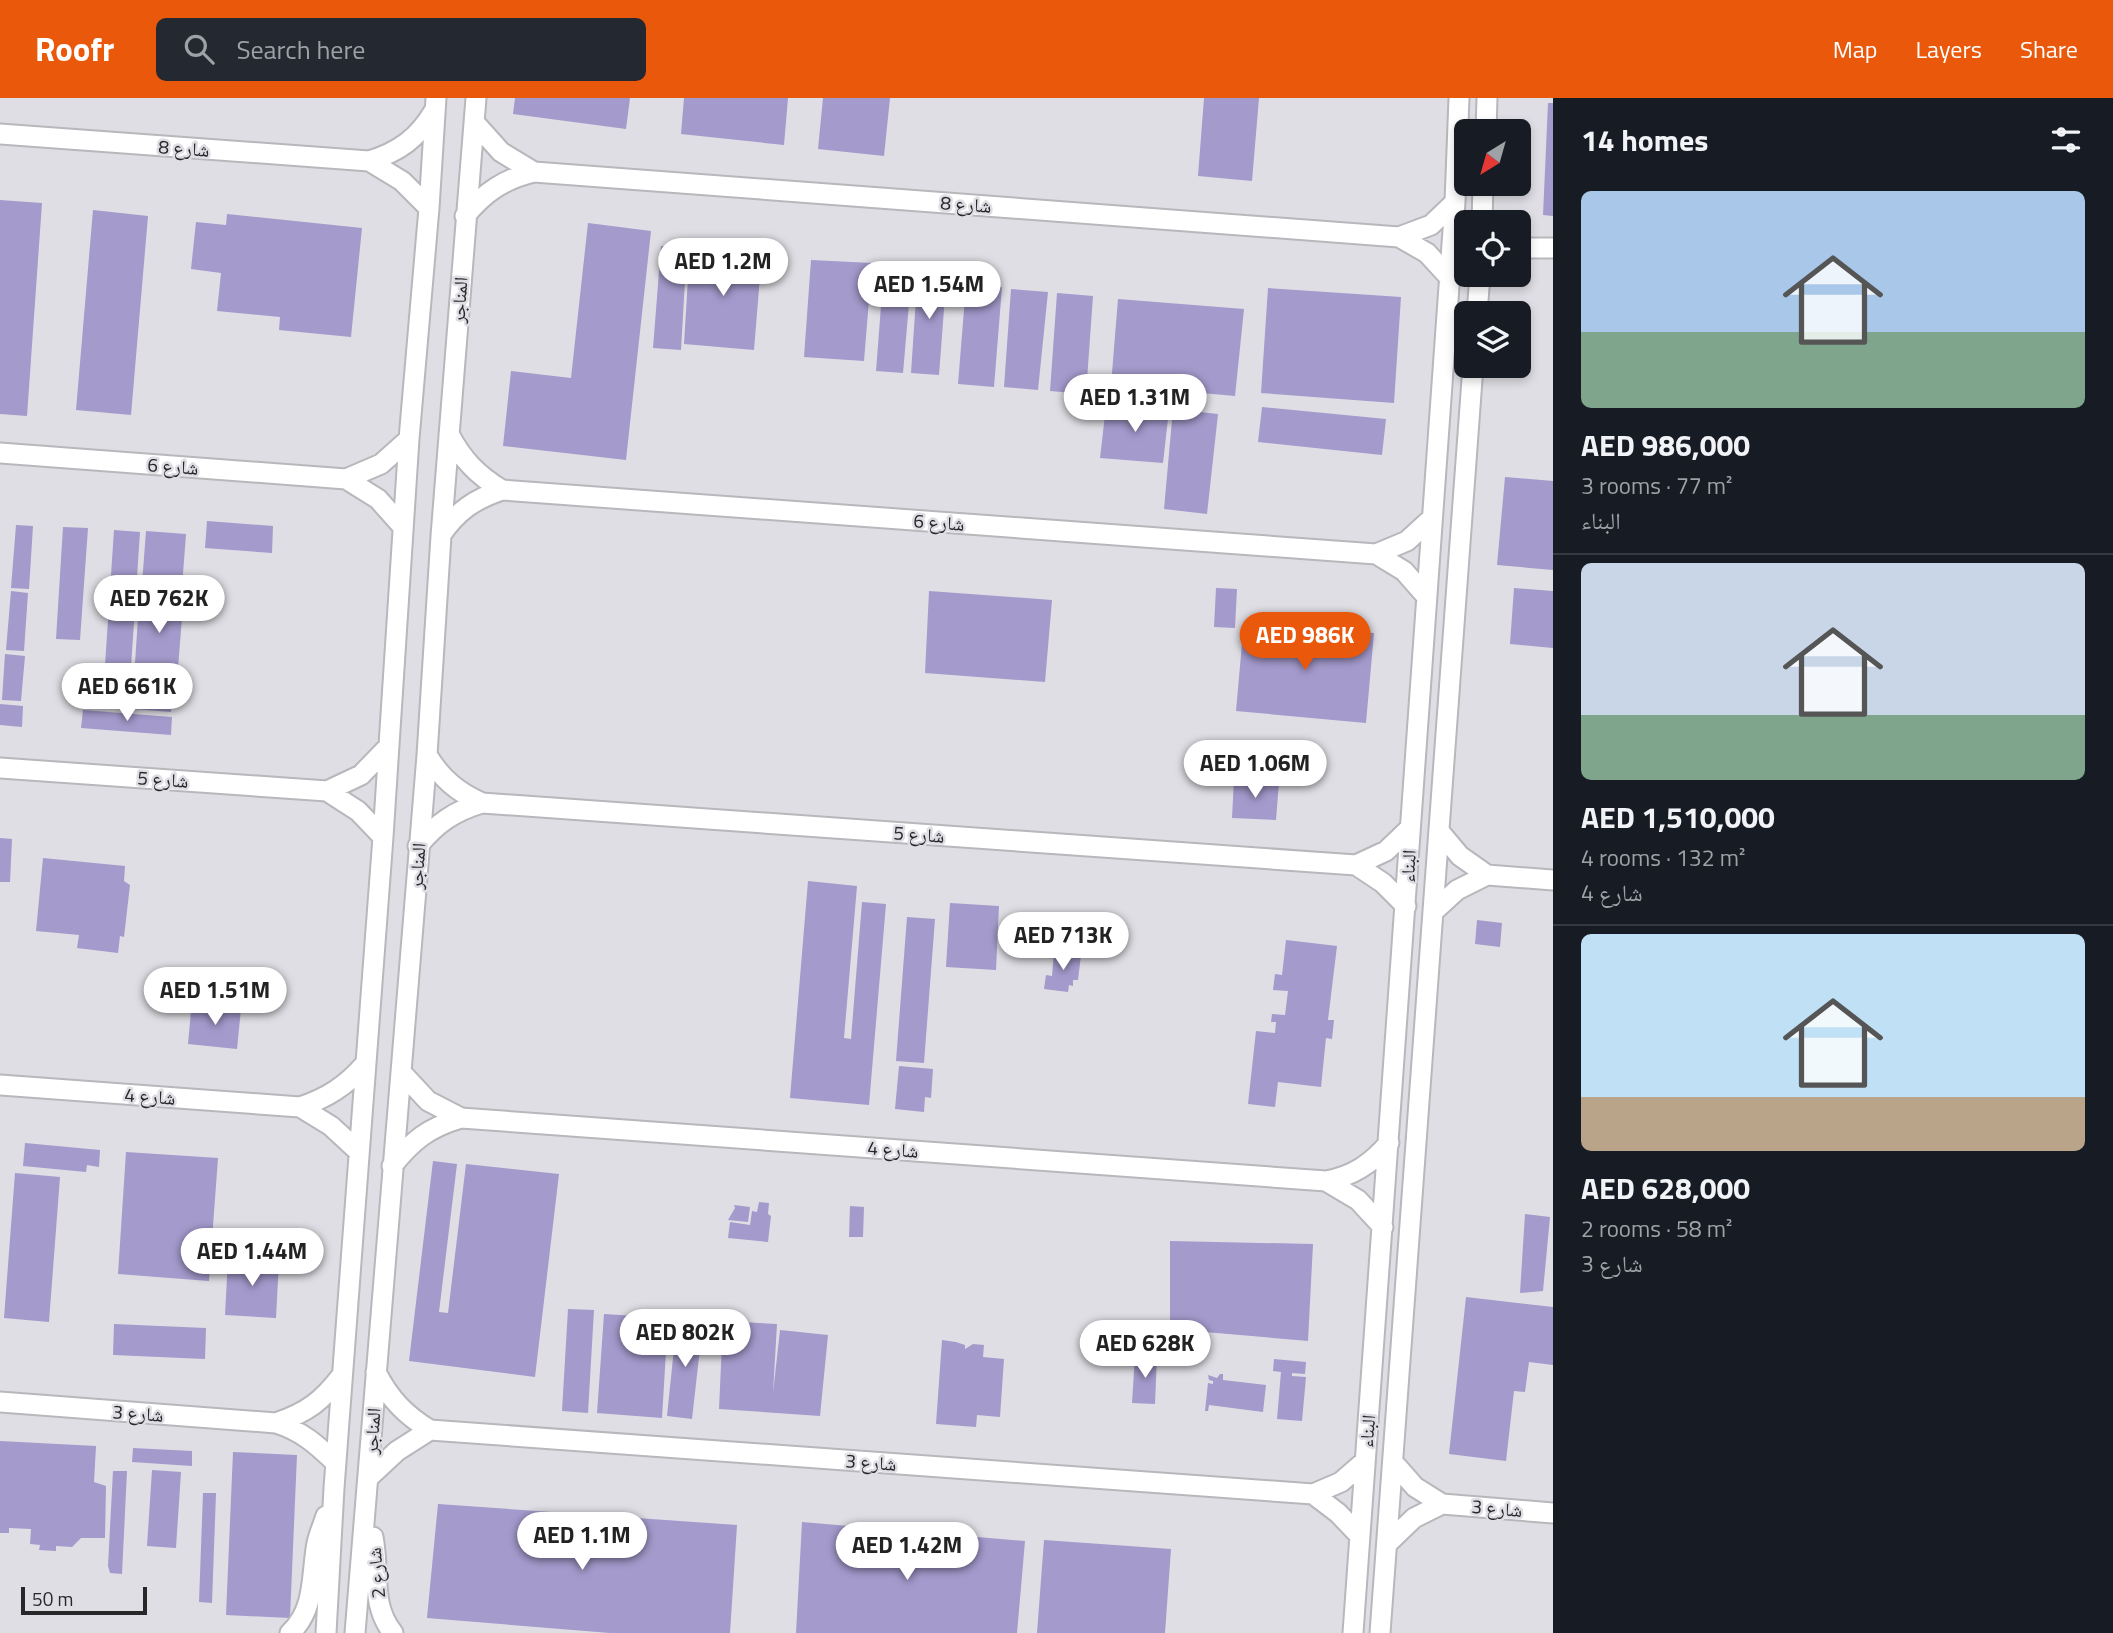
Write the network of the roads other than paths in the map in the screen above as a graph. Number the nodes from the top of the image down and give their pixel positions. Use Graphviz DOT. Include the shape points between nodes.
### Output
graph roads {
  1 [pos="476,98"];
  2 [pos="1459,98"];
  3 [pos="1487,98"];
  4 [pos="435,104"];
  5 [pos="1486,119"];
  6 [pos="475,122"];
  7 [pos="0,134"];
  8 [pos="369,161"];
  9 [pos="534,172"];
  10 [pos="1455,202"];
  11 [pos="429,208"];
  12 [pos="465,216"];
  13 [pos="1399,237"];
  14 [pos="1531,248"];
  15 [pos="1553,248"];
  16 [pos="1449,277"];
  17 [pos="1472,378"];
  18 [pos="449,433"];
  19 [pos="409,439"];
  20 [pos="0,453"];
  21 [pos="346,479"];
  22 [pos="502,490"];
  23 [pos="1431,519"];
  24 [pos="403,527"];
  25 [pos="441,536"];
  26 [pos="1376,554"];
  27 [pos="1426,596"];
  28 [pos="388,747"];
  29 [pos="427,755"];
  30 [pos="0,768"];
  31 [pos="327,791"];
  32 [pos="482,803"];
  33 [pos="1410,828"];
  34 [pos="1439,831"];
  35 [pos="383,837"];
  36 [pos="418,846"];
  37 [pos="1356,865"];
  38 [pos="1487,875"];
  39 [pos="1553,880"];
  40 [pos="1406,906"];
  41 [pos="1433,912"];
  42 [pos="365,1064"];
  43 [pos="401,1072"];
  44 [pos="0,1085"];
  45 [pos="300,1107"];
  46 [pos="461,1118"];
  47 [pos="1388,1143"];
  48 [pos="358,1150"];
  49 [pos="392,1167"];
  50 [pos="1326,1181"];
  51 [pos="1384,1227"];
  52 [pos="376,1372"];
  53 [pos="342,1375"];
  54 [pos="0,1402"];
  55 [pos="276,1423"];
  56 [pos="430,1430"];
  57 [pos="1364,1462"];
  58 [pos="1393,1462"];
  59 [pos="336,1463"];
  60 [pos="368,1478"];
  61 [pos="334,1488"];
  62 [pos="1313,1494"];
  63 [pos="1442,1504"];
  64 [pos="367,1509"];
  65 [pos="1553,1513"];
  66 [pos="1360,1536"];
  67 [pos="1388,1542"];
  68 [pos="290,1633"];
  69 [pos="326,1633"];
  70 [pos="355,1633"];
  71 [pos="393,1633"];
  72 [pos="1353,1633"];
  73 [pos="1380,1633"];
  1 -- 6 [label="street, المناجر"];
  2 -- 10 [label="street, البناء"];
  3 -- 5 [label="street"];
  4 -- 8 [label="street, شارع 8" via="424,129 408,144"];
  4 -- 11 [label="street, المناجر"];
  6 -- 9 [label="street, شارع 8" via="501,152"];
  6 -- 12 [label="street, المناجر"];
  7 -- 8 [label="street, شارع 8"];
  8 -- 11 [label="street, شارع 8" via="402,180"];
  9 -- 12 [label="street, شارع 8" via="497,185"];
  9 -- 13 [label="street, شارع 8"];
  10 -- 13 [label="street, شارع 8" via="1431,225"];
  10 -- 16 [label="street, البناء"];
  11 -- 19 [label="street, المناجر"];
  12 -- 18 [label="street, المناجر"];
  13 -- 16 [label="street, شارع 8" via="1427,253"];
  14 -- 15 [label="street"];
  16 -- 23 [label="street, البناء"];
  17 -- 34 [label="street, البناء"];
  18 -- 22 [label="street" via="470,467"];
  18 -- 25 [label="street, المناجر"];
  19 -- 21 [label="street, شارع 6" via="381,464"];
  19 -- 24 [label="street, المناجر"];
  20 -- 21 [label="street, شارع 6"];
  21 -- 24 [label="street, شارع 6" via="378,499"];
  22 -- 25 [label="street, شارع 6" via="466,506"];
  22 -- 26 [label="street, شارع 6"];
  23 -- 26 [label="street, شارع 6" via="1407,541"];
  23 -- 27 [label="street, البناء"];
  24 -- 28 [label="street, المناجر"];
  25 -- 29 [label="street, المناجر"];
  26 -- 27 [label="street, شارع 6" via="1404,571"];
  27 -- 33 [label="street, البناء"];
  28 -- 31 [label="street, شارع 5" via="361,775"];
  28 -- 35 [label="street, المناجر"];
  29 -- 32 [label="street, شارع 5" via="449,784"];
  29 -- 36 [label="street, المناجر"];
  30 -- 31 [label="street, شارع 5"];
  31 -- 35 [label="street, شارع 5" via="358,811"];
  32 -- 36 [label="street, شارع 5" via="446,818"];
  32 -- 37 [label="street, شارع 5"];
  33 -- 37 [label="street, شارع 5" via="1386,852"];
  33 -- 40 [label="street, البناء"];
  34 -- 38 [label="street" via="1460,856"];
  34 -- 41 [label="street, البناء"];
  35 -- 42 [label="street, المناجر"];
  36 -- 43 [label="street, المناجر"];
  37 -- 40 [label="street"];
  38 -- 39 [label="street"];
  38 -- 41 [label="street" via="1457,890"];
  40 -- 47 [label="street, البناء"];
  41 -- 58 [label="street, البناء"];
  42 -- 45 [label="street, شارع 4" via="337,1092"];
  42 -- 48 [label="street, المناجر"];
  43 -- 46 [label="street, شارع 4" via="428,1101"];
  43 -- 49 [label="street, المناجر"];
  44 -- 45 [label="street, شارع 4"];
  45 -- 48 [label="street, شارع 4"];
  46 -- 49 [label="street, شارع 4" via="424,1133"];
  46 -- 50 [label="street, شارع 4"];
  47 -- 50 [label="street, شارع 4" via="1362,1169"];
  47 -- 51 [label="street, البناء"];
  48 -- 53 [label="street, المناجر"];
  49 -- 52 [label="street, المناجر"];
  50 -- 51 [label="street, شارع 4" via="1358,1200"];
  51 -- 57 [label="street, البناء"];
  52 -- 56 [label="street" via="398,1406"];
  52 -- 60 [label="street, المناجر"];
  53 -- 55 [label="street, شارع 3" via="312,1408"];
  53 -- 59 [label="street, المناجر"];
  54 -- 55 [label="street, شارع 3"];
  55 -- 59 [label="street, شارع 3" via="307,1436"];
  56 -- 60 [label="street" via="397,1451"];
  56 -- 62 [label="street, شارع 3"];
  57 -- 62 [label="street, شارع 3" via="1341,1482"];
  57 -- 66 [label="street, البناء"];
  58 -- 63 [label="street" via="1415,1486"];
  58 -- 67 [label="street, البناء"];
  59 -- 61 [label="street, المناجر"];
  60 -- 64 [label="street, المناجر"];
  61 -- 68 [label="street, المناجر" via="317,1543 312,1592"];
  61 -- 69 [label="street, المناجر"];
  62 -- 66 [label="street"];
  63 -- 65 [label="street, شارع 3"];
  63 -- 67 [label="street" via="1414,1518"];
  64 -- 70 [label="street, المناجر"];
  64 -- 71 [label="street, شارع 2" via="375,1549 375,1588 384,1621"];
  66 -- 72 [label="street, البناء"];
  67 -- 73 [label="street, البناء"];
}
